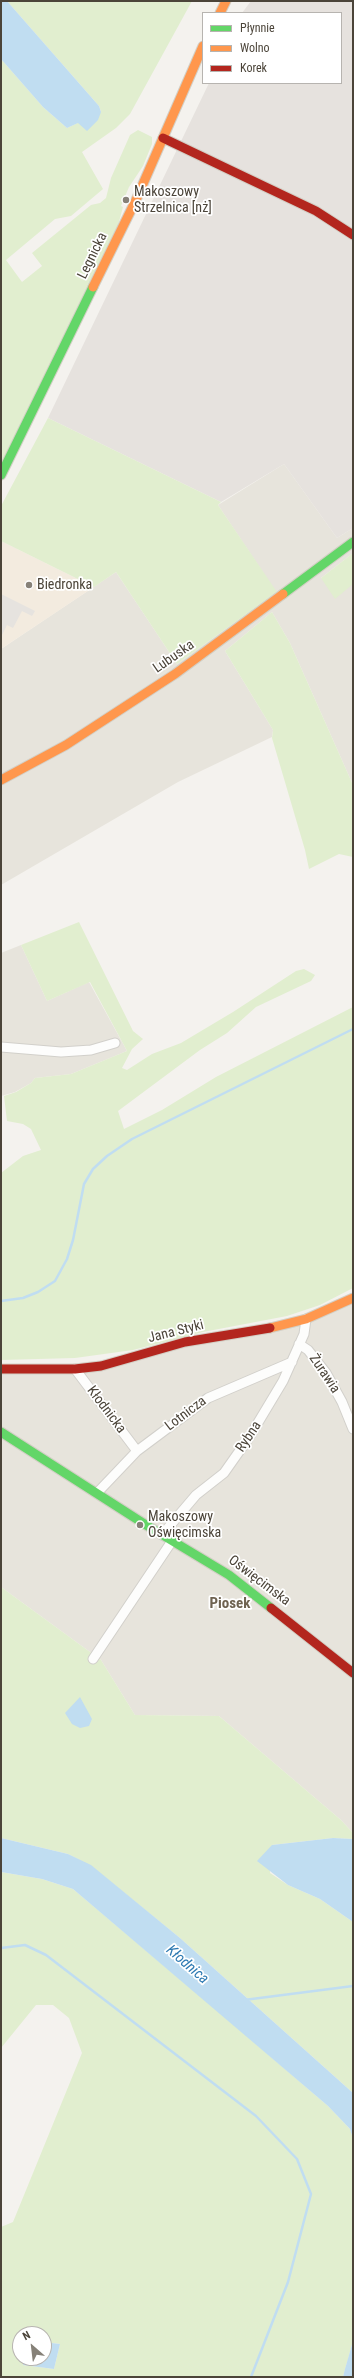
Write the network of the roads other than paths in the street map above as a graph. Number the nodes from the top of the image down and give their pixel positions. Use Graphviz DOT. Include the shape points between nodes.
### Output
graph roads {
  1 [pos="226,1"];
  2 [pos="220,12"];
  3 [pos="202,48"];
  4 [pos="164,138"];
  5 [pos="353,235"];
  6 [pos="1,474"];
  7 [pos="353,542"];
  8 [pos="1,780"];
  9 [pos="115,1043"];
  10 [pos="1,1047"];
  11 [pos="353,1298"];
  12 [pos="306,1319"];
  13 [pos="300,1344"];
  14 [pos="292,1362"];
  15 [pos="1,1369"];
  16 [pos="75,1369"];
  17 [pos="353,1429"];
  18 [pos="1,1432"];
  19 [pos="138,1451"];
  20 [pos="97,1493"];
  21 [pos="162,1535"];
  22 [pos="172,1541"];
  23 [pos="93,1659"];
  24 [pos="353,1673"];
  1 -- 2 [label="street"];
  3 -- 4 [label="street, Legnicka"];
  4 -- 5 [label="street" via="316,211"];
  4 -- 6 [label="street, Legnicka"];
  7 -- 8 [label="street, Lubuska" via="169,678 66,746"];
  9 -- 10 [label="street" via="91,1050 61,1052"];
  11 -- 12 [label="street, Jana Styki"];
  12 -- 13 [label="street, Rybna" via="306,1328"];
  12 -- 16 [label="street, Jana Styki" via="190,1341 112,1364"];
  13 -- 14 [label="street, Rybna"];
  13 -- 17 [label="street, Żurawia" via="326,1373"];
  14 -- 19 [label="street, Lotnicza" via="212,1395"];
  14 -- 21 [label="street, Rybna" via="268,1408 227,1470 196,1495"];
  15 -- 16 [label="street, Jana Styki"];
  16 -- 19 [label="street, Kłodnicka"];
  18 -- 20 [label="street, Oświęcimska"];
  19 -- 20 [label="street, Lotnicza"];
  20 -- 21 [label="street, Oświęcimska"];
  21 -- 22 [label="street, Oświęcimska"];
  22 -- 23 [label="street"];
  22 -- 24 [label="street, Oświęcimska" via="245,1586"];
}
